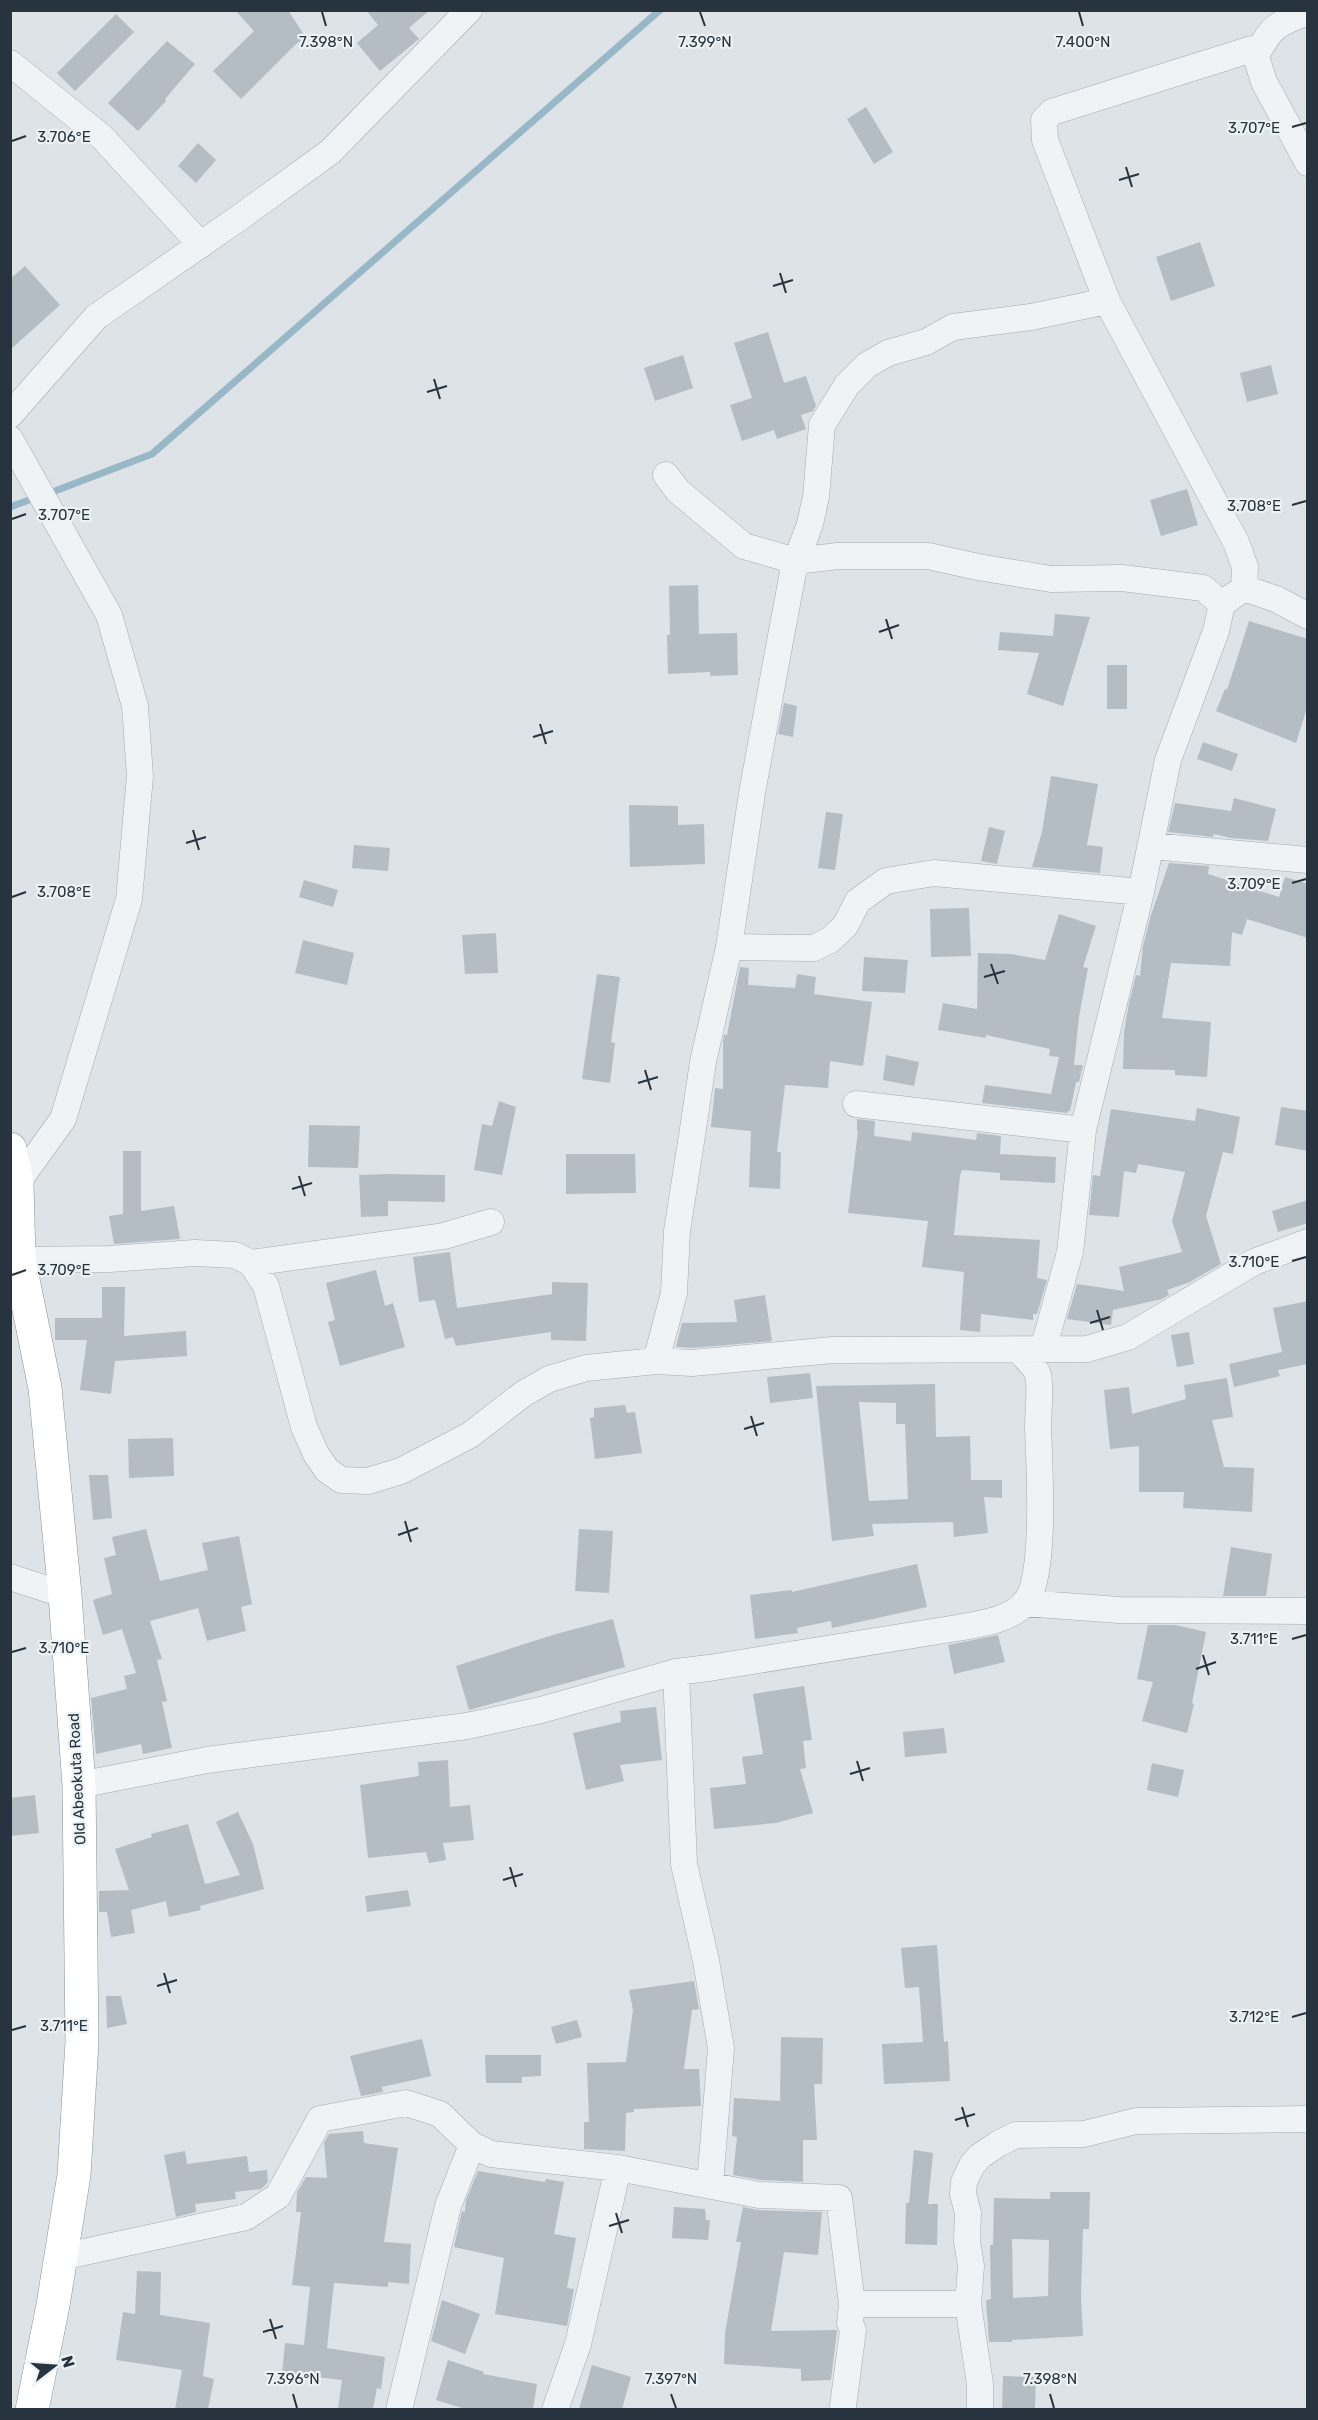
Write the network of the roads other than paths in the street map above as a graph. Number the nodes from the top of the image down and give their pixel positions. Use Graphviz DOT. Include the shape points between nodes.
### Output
graph roads {
  1 [pos="470,10"];
  2 [pos="1308,12"];
  3 [pos="1256,58"];
  4 [pos="10,63"];
  5 [pos="1308,164"];
  6 [pos="201,245"];
  7 [pos="1107,301"];
  8 [pos="10,415"];
  9 [pos="10,439"];
  10 [pos="666,476"];
  11 [pos="796,561"];
  12 [pos="1244,588"];
  13 [pos="1222,604"];
  14 [pos="1308,616"];
  15 [pos="1150,846"];
  16 [pos="1308,860"];
  17 [pos="1141,892"];
  18 [pos="729,947"];
  19 [pos="856,1104"];
  20 [pos="1083,1130"];
  21 [pos="10,1149"];
  22 [pos="17,1184"];
  23 [pos="491,1222"];
  24 [pos="1308,1242"];
  25 [pos="19,1260"];
  26 [pos="251,1263"];
  27 [pos="1031,1350"];
  28 [pos="656,1361"];
  29 [pos="10,1577"];
  30 [pos="65,1595"];
  31 [pos="1024,1603"];
  32 [pos="1308,1611"];
  33 [pos="676,1672"];
  34 [pos="79,1785"];
  35 [pos="1308,2119"];
  36 [pos="472,2145"];
  37 [pos="618,2168"];
  38 [pos="710,2184"];
  39 [pos="61,2258"];
  40 [pos="852,2304"];
  41 [pos="968,2304"];
  42 [pos="843,2406"];
  43 [pos="32,2409"];
  44 [pos="399,2409"];
  45 [pos="555,2409"];
  46 [pos="980,2409"];
  1 -- 6 [label="street" via="330,152"];
  2 -- 3 [label="street" via="1275,27"];
  3 -- 5 [label="street"];
  3 -- 7 [label="street" via="1052,112 1044,120 1045,140"];
  4 -- 6 [label="street" via="102,137"];
  6 -- 8 [label="street" via="96,317"];
  7 -- 11 [label="street" via="1031,317 953,327 867,365 847,385 822,425 816,497"];
  7 -- 12 [label="street" via="1236,543 1245,567"];
  9 -- 22 [label="street" via="109,615 135,706 140,776 129,899 63,1119"];
  10 -- 11 [label="street" via="678,491 744,546"];
  11 -- 13 [label="street" via="838,556 928,556 1051,579 1122,578 1203,588"];
  11 -- 18 [label="street" via="752,793"];
  12 -- 13 [label="street"];
  12 -- 14 [label="street"];
  13 -- 15 [label="street" via="1216,631 1168,760"];
  15 -- 16 [label="street"];
  15 -- 17 [label="street"];
  17 -- 18 [label="street" via="934,873 886,881 858,901 845,926 830,940 814,948"];
  17 -- 20 [label="street"];
  18 -- 28 [label="street" via="691,1142 677,1231 674,1293"];
  19 -- 20 [label="street"];
  20 -- 27 [label="street" via="1070,1252"];
  21 -- 22 [label="highway, Old Abeokuta Road"];
  22 -- 25 [label="highway, Old Abeokuta Road"];
  23 -- 26 [label="street" via="444,1236"];
  24 -- 27 [label="street" via="1254,1262 1128,1337 1087,1349"];
  25 -- 26 [label="street" via="110,1260 195,1253 235,1256"];
  25 -- 30 [label="highway, Old Abeokuta Road" via="45,1388"];
  26 -- 28 [label="street" via="266,1286 304,1427 327,1470 341,1480 368,1481 401,1472 470,1436 523,1394 549,1379 586,1368"];
  27 -- 28 [label="street" via="833,1350 692,1363"];
  27 -- 31 [label="street" via="1038,1375 1040,1507 1036,1572"];
  29 -- 30 [label="street"];
  30 -- 34 [label="highway, Old Abeokuta Road"];
  31 -- 32 [label="street" via="1119,1610"];
  31 -- 33 [label="street" via="1010,1613 978,1624"];
  33 -- 34 [label="street" via="541,1710 467,1726 207,1760"];
  33 -- 38 [label="street" via="684,1864 721,2048"];
  34 -- 39 [label="highway, Old Abeokuta Road" via="82,2042 74,2175"];
  35 -- 41 [label="street" via="1136,2121 1084,2134 1016,2135 999,2144 980,2156 964,2182 971,2266"];
  36 -- 37 [label="street" via="491,2154"];
  36 -- 39 [label="street" via="440,2114 406,2103 320,2119 278,2196 246,2217"];
  36 -- 44 [label="street" via="448,2206"];
  37 -- 38 [label="street"];
  37 -- 45 [label="street" via="579,2344"];
  38 -- 40 [label="street" via="759,2195 839,2198"];
  39 -- 43 [label="highway, Old Abeokuta Road"];
  40 -- 41 [label="street"];
  40 -- 42 [label="street"];
  41 -- 46 [label="street"];
}
